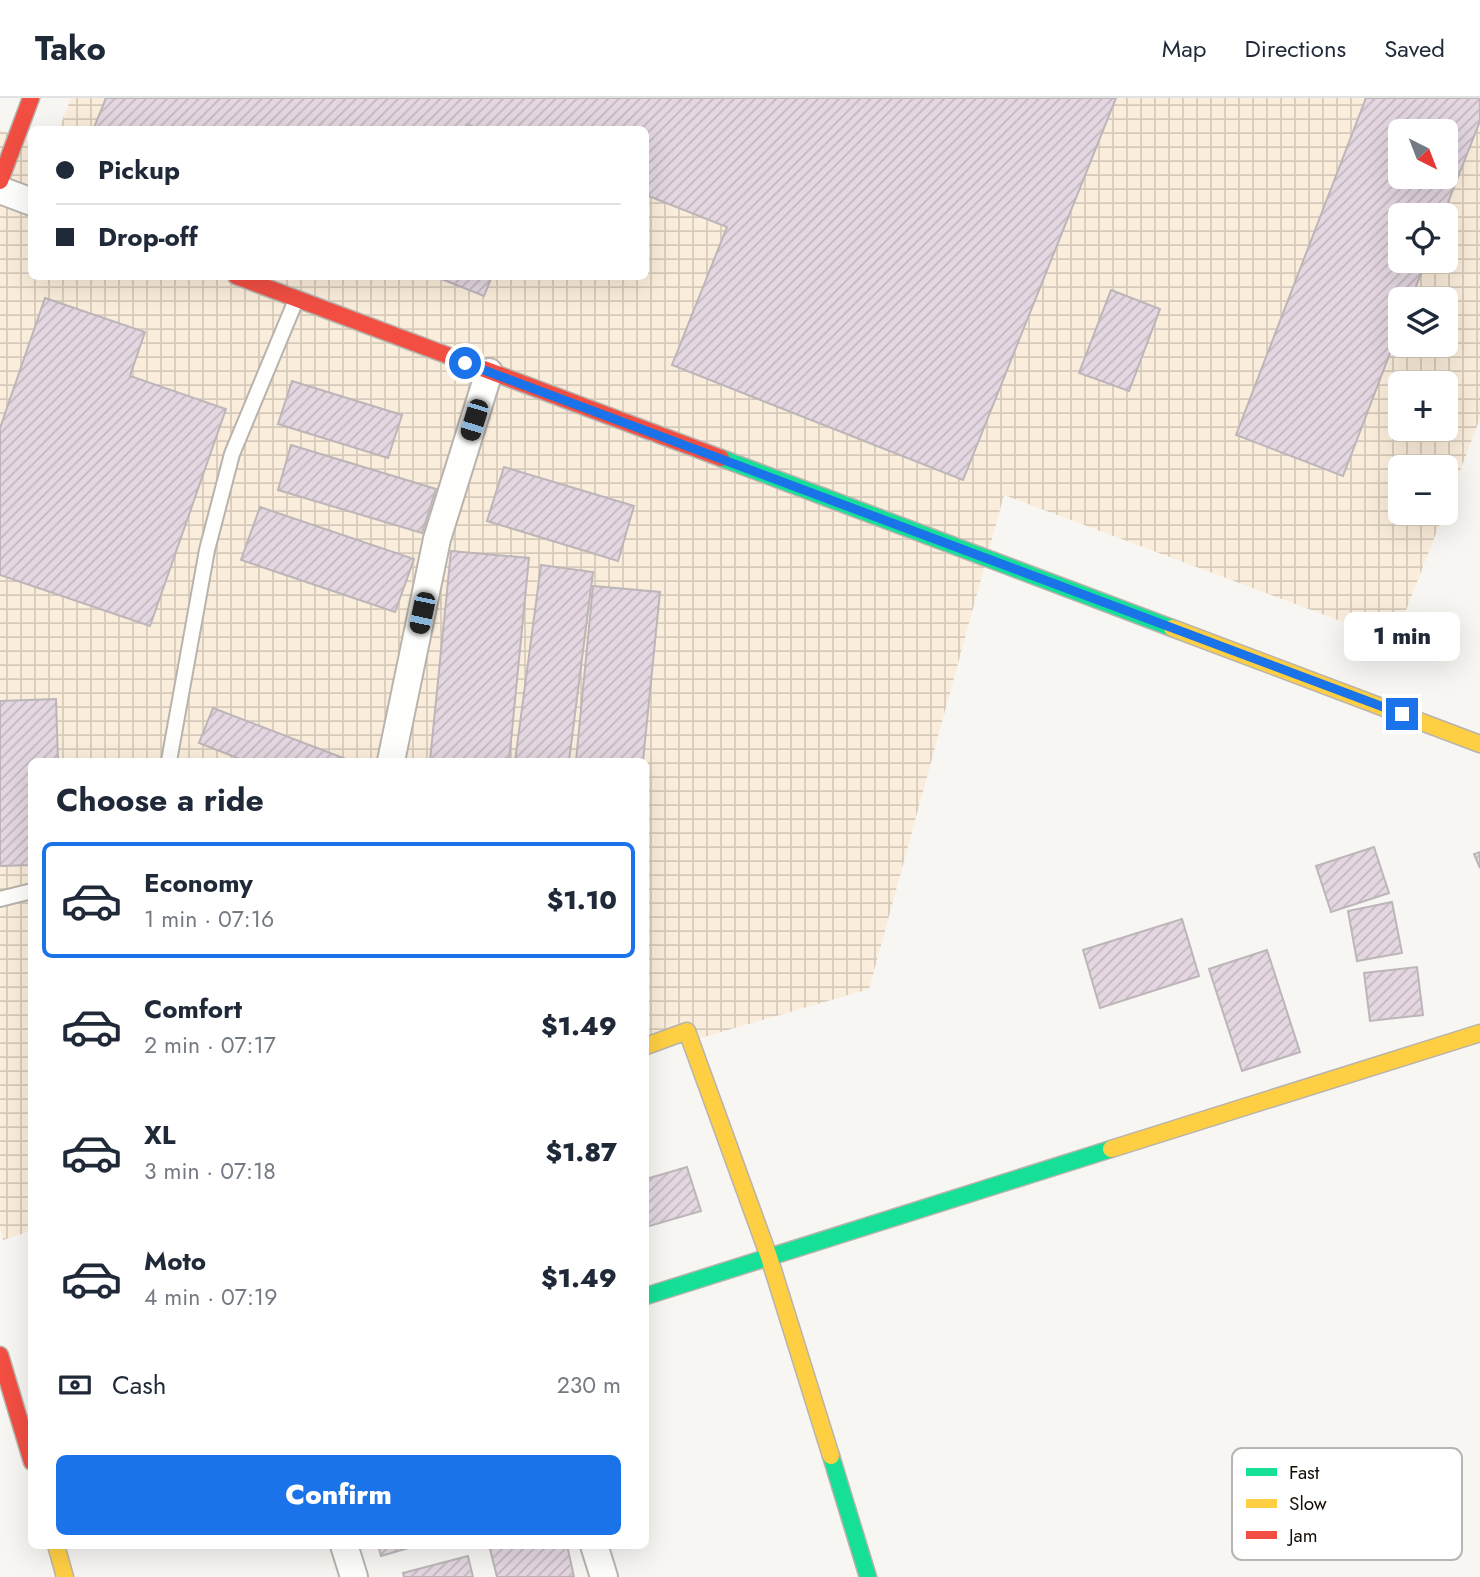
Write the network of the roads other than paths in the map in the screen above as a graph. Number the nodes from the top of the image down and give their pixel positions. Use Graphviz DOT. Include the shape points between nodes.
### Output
graph roads {
  1 [pos="31,98"];
  2 [pos="0,181"];
  3 [pos="0,190"];
  4 [pos="28,200"];
  5 [pos="246,280"];
  6 [pos="296,299"];
  7 [pos="489,372"];
  8 [pos="1480,744"];
  9 [pos="170,758"];
  10 [pos="392,758"];
  11 [pos="28,892"];
  12 [pos="0,899"];
  13 [pos="1480,1033"];
  14 [pos="649,1045"];
  15 [pos="769,1257"];
  16 [pos="649,1295"];
  17 [pos="0,1355"];
  18 [pos="28,1449"];
  19 [pos="57,1549"];
  20 [pos="345,1549"];
  21 [pos="595,1549"];
  22 [pos="65,1577"];
  23 [pos="354,1577"];
  24 [pos="604,1577"];
  25 [pos="867,1577"];
  1 -- 2 [label="street"];
  3 -- 4 [label="street"];
  5 -- 6 [label="street"];
  6 -- 7 [label="street"];
  6 -- 9 [label="lane" via="232,454 207,550"];
  7 -- 8 [label="street"];
  7 -- 10 [label="street" via="437,539"];
  11 -- 12 [label="lane"];
  13 -- 15 [label="street"];
  14 -- 15 [label="street" via="687,1031"];
  15 -- 16 [label="street"];
  15 -- 25 [label="street"];
  17 -- 18 [label="street"];
  19 -- 22 [label="street"];
  20 -- 23 [label="street"];
  21 -- 24 [label="street"];
}
